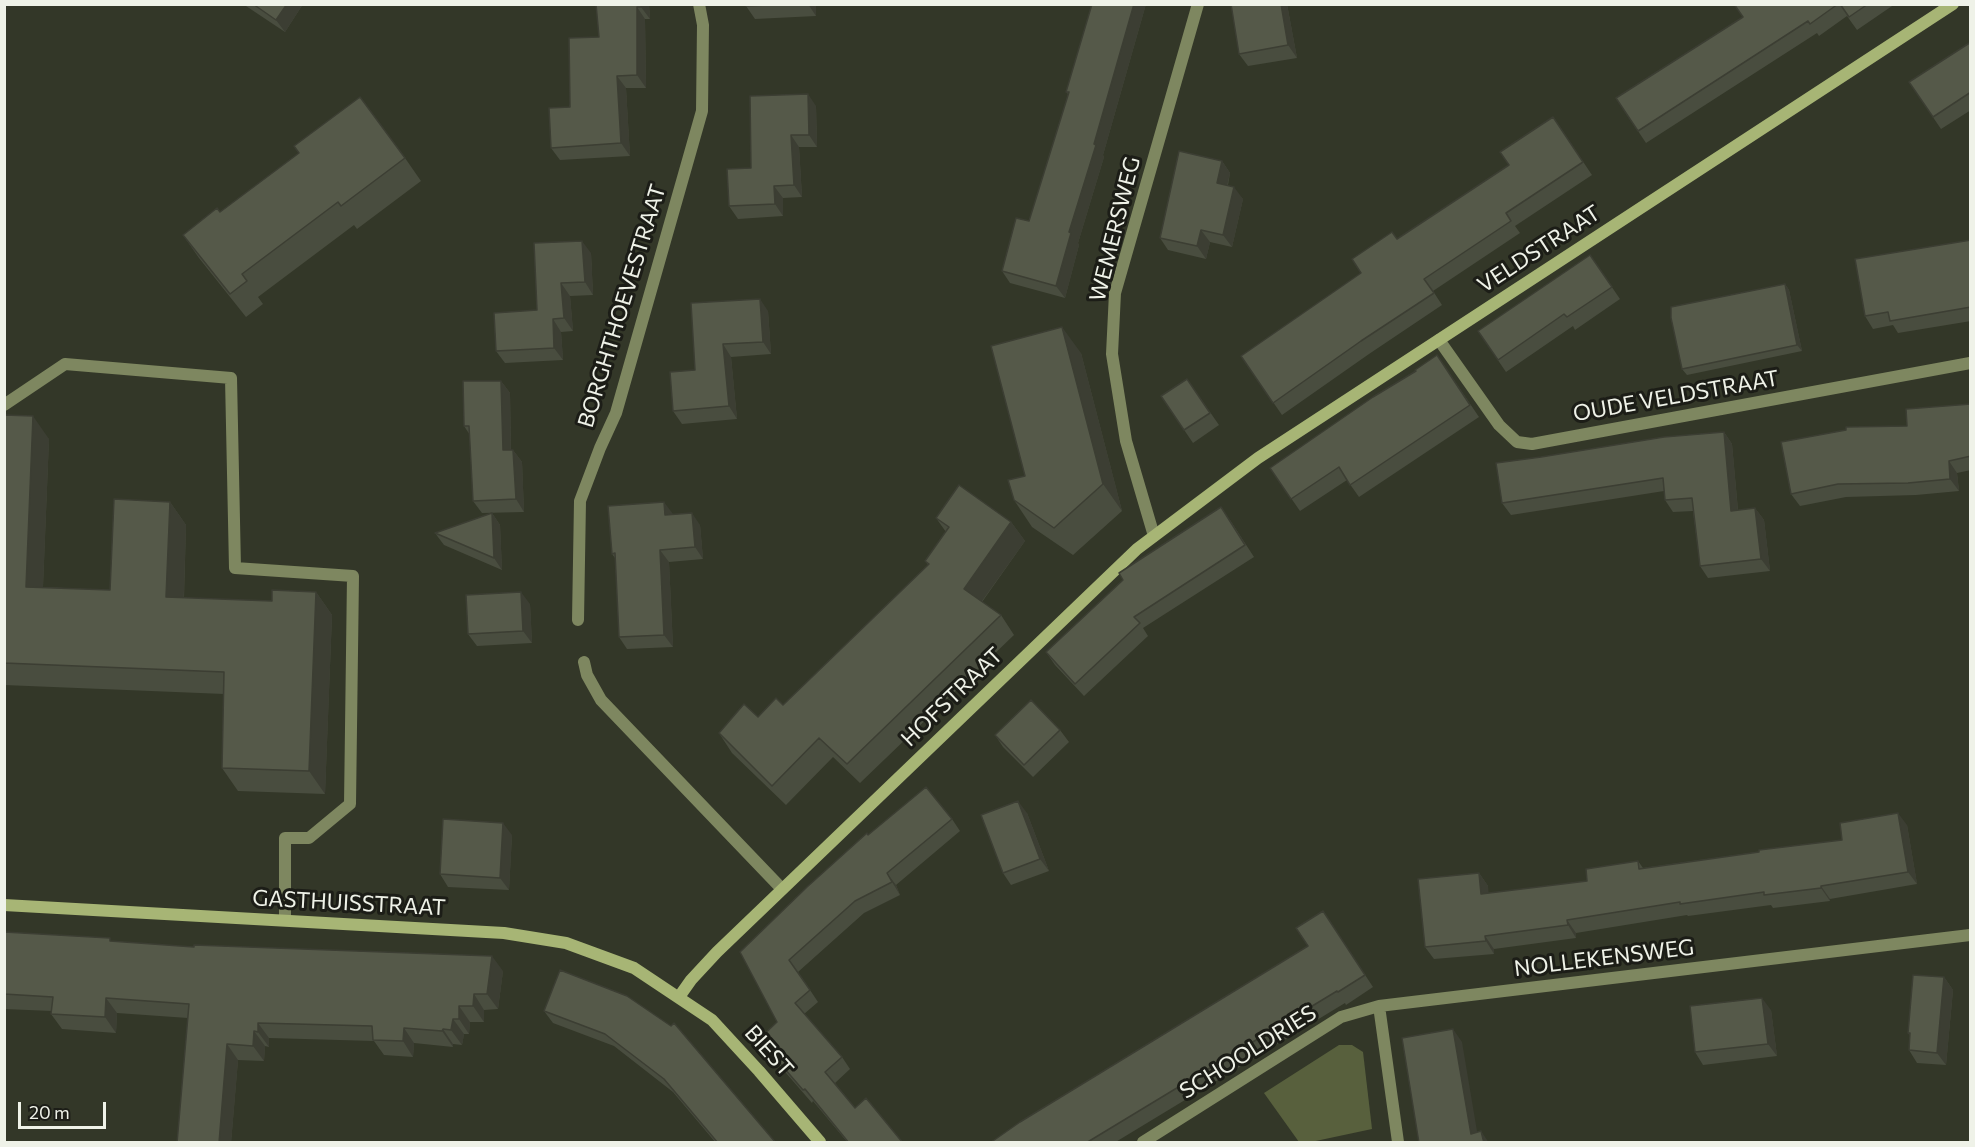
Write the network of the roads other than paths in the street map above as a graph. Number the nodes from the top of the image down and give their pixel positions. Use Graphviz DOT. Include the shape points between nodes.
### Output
graph roads {
  1 [pos="699,4"];
  2 [pos="1198,4"];
  3 [pos="1953,4"];
  4 [pos="1439,340"];
  5 [pos="1971,363"];
  6 [pos="4,405"];
  7 [pos="1154,536"];
  8 [pos="578,620"];
  9 [pos="584,662"];
  10 [pos="782,889"];
  11 [pos="4,905"];
  12 [pos="285,920"];
  13 [pos="1971,935"];
  14 [pos="679,997"];
  15 [pos="1379,1006"];
  16 [pos="820,1143"];
  17 [pos="1143,1143"];
  18 [pos="1398,1143"];
  1 -- 8 [label="street, BORGHTHOEVESTRAAT" via="703,25 702,111 616,412 580,501"];
  2 -- 7 [label="street, WEMERSWEG" via="1115,293 1112,354 1126,441"];
  3 -- 4 [label="street, VELDSTRAAT"];
  4 -- 5 [label="street, OUDE VELDSTRAAT" via="1499,425 1517,442 1532,444"];
  4 -- 7 [label="street, VELDSTRAAT" via="1258,458"];
  6 -- 12 [label="street" via="65,364 231,378 235,568 353,576 350,804 309,838 285,838"];
  7 -- 10 [label="street, HOFSTRAAT"];
  9 -- 10 [label="street" via="601,700"];
  10 -- 14 [label="street, HOFSTRAAT" via="717,952"];
  11 -- 12 [label="street, GASTHUISSTRAAT"];
  12 -- 14 [label="street, GASTHUISSTRAAT" via="504,933 566,944 634,968"];
  13 -- 15 [label="street, NOLLEKENSWEG"];
  14 -- 16 [label="street, BIEST" via="712,1020"];
  15 -- 17 [label="street, SCHOOLDRIES" via="1341,1017"];
  15 -- 18 [label="street"];
}
